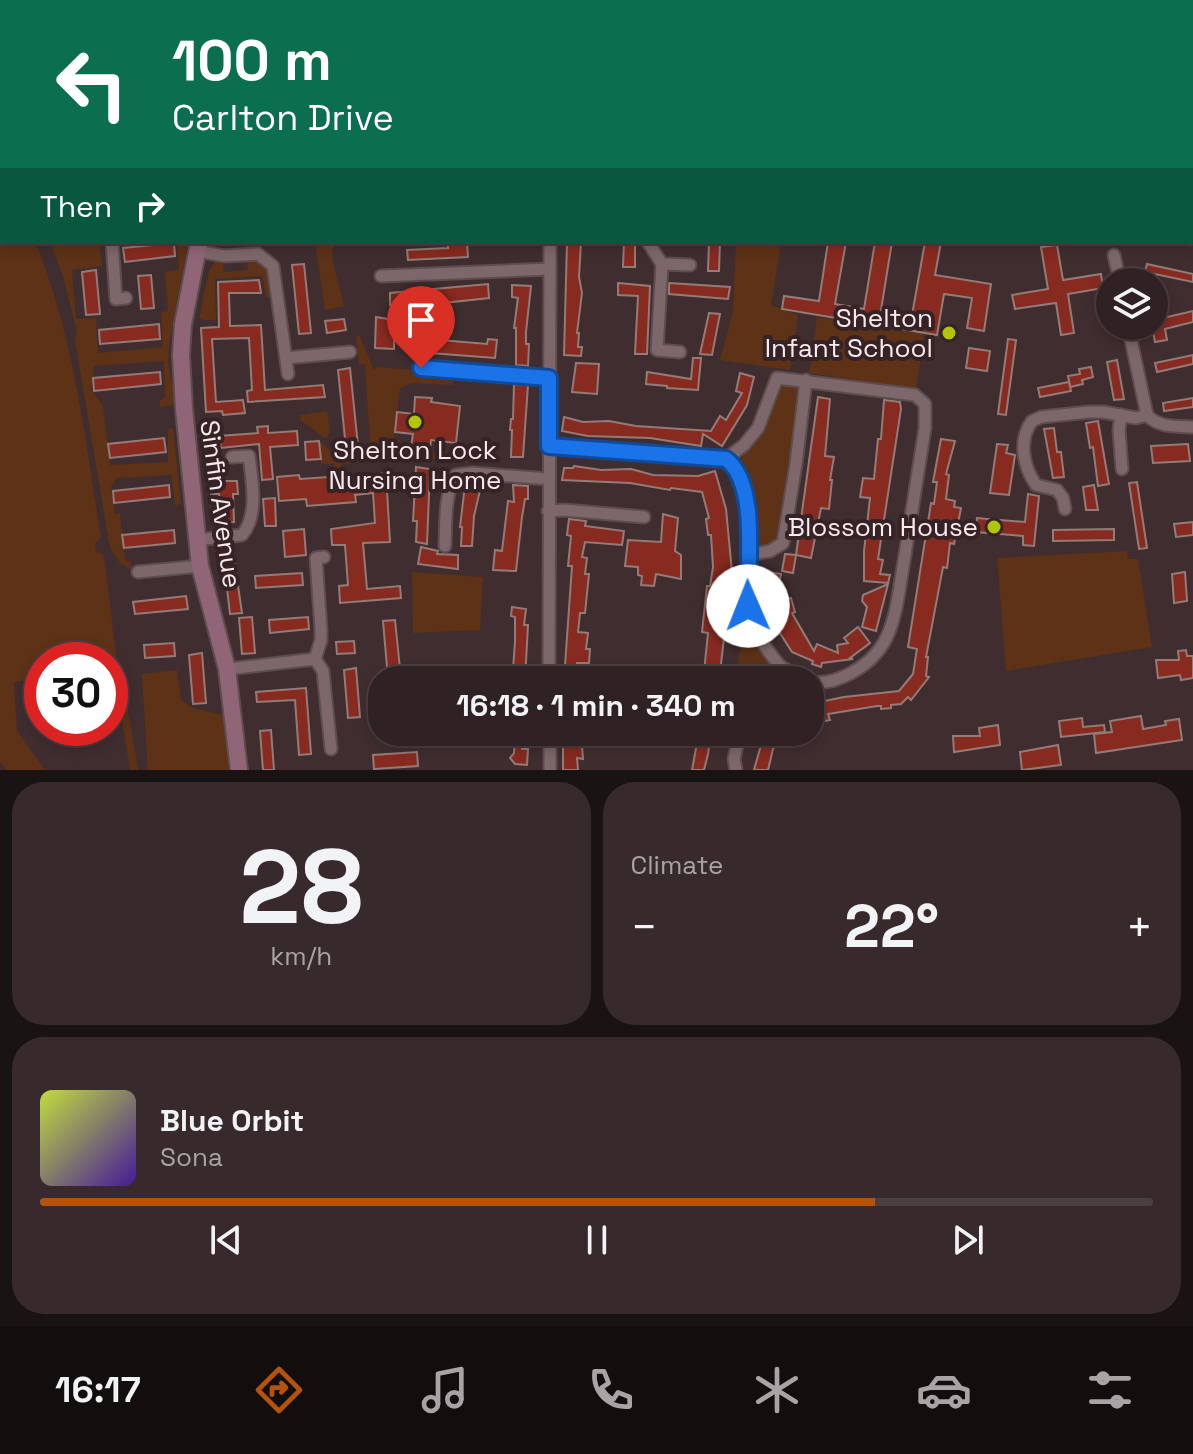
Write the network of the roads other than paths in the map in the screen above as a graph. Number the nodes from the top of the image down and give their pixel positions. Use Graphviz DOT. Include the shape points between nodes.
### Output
graph roads {
  1 [pos="112,244"];
  2 [pos="550,244"];
  3 [pos="649,244"];
  4 [pos="198,247"];
  5 [pos="1114,255"];
  6 [pos="662,264"];
  7 [pos="690,265"];
  8 [pos="1117,268"];
  9 [pos="550,269"];
  10 [pos="381,276"];
  11 [pos="126,298"];
  12 [pos="1131,340"];
  13 [pos="421,344"];
  14 [pos="350,352"];
  15 [pos="680,352"];
  16 [pos="286,358"];
  17 [pos="288,374"];
  18 [pos="549,378"];
  19 [pos="806,380"];
  20 [pos="1121,415"];
  21 [pos="1147,415"];
  22 [pos="1193,427"];
  23 [pos="549,446"];
  24 [pos="232,457"];
  25 [pos="726,459"];
  26 [pos="1122,469"];
  27 [pos="548,479"];
  28 [pos="1065,509"];
  29 [pos="548,511"];
  30 [pos="644,517"];
  31 [pos="196,540"];
  32 [pos="445,546"];
  33 [pos="748,555"];
  34 [pos="324,557"];
  35 [pos="200,566"];
  36 [pos="138,572"];
  37 [pos="315,659"];
  38 [pos="549,666"];
  39 [pos="780,666"];
  40 [pos="227,669"];
  41 [pos="824,682"];
  42 [pos="550,746"];
  43 [pos="737,746"];
  44 [pos="331,749"];
  45 [pos="239,770"];
  46 [pos="550,770"];
  47 [pos="736,770"];
  1 -- 11 [label="street" via="116,299"];
  2 -- 9 [label="street"];
  3 -- 6 [label="street"];
  4 -- 16 [label="street" via="224,256 254,254 268,260 276,272"];
  4 -- 31 [label="street, Sinfin Avenue" via="181,355"];
  5 -- 8 [label="street"];
  6 -- 7 [label="street"];
  6 -- 15 [label="street" via="657,350"];
  9 -- 10 [label="street"];
  9 -- 18 [label="street"];
  12 -- 21 [label="street"];
  13 -- 18 [label="street" via="421,368"];
  14 -- 16 [label="street"];
  16 -- 17 [label="street"];
  18 -- 23 [label="street"];
  19 -- 25 [label="street" via="775,379 758,428"];
  19 -- 33 [label="street" via="783,543"];
  19 -- 41 [label="street" via="915,395 925,404 887,636 853,672"];
  20 -- 21 [label="street"];
  20 -- 26 [label="street"];
  20 -- 28 [label="street" via="1041,417 1027,427 1022,438 1031,478 1036,485 1057,490"];
  21 -- 22 [label="street" via="1155,423"];
  23 -- 25 [label="street"];
  23 -- 27 [label="street"];
  24 -- 31 [label="street" via="249,456 253,500 247,529 242,535"];
  25 -- 33 [label="street" via="744,486"];
  27 -- 29 [label="street"];
  27 -- 32 [label="street" via="456,475 447,504"];
  29 -- 30 [label="street"];
  29 -- 38 [label="street"];
  31 -- 35 [label="street, Sinfin Avenue"];
  33 -- 39 [label="street" via="750,613 756,632"];
  34 -- 37 [label="street" via="316,558 321,640"];
  35 -- 36 [label="street"];
  35 -- 40 [label="street, Sinfin Avenue"];
  37 -- 40 [label="street"];
  37 -- 44 [label="street" via="323,671"];
  40 -- 45 [label="street, Sinfin Avenue"];
  42 -- 46 [label="street"];
  43 -- 47 [label="street"];
}
